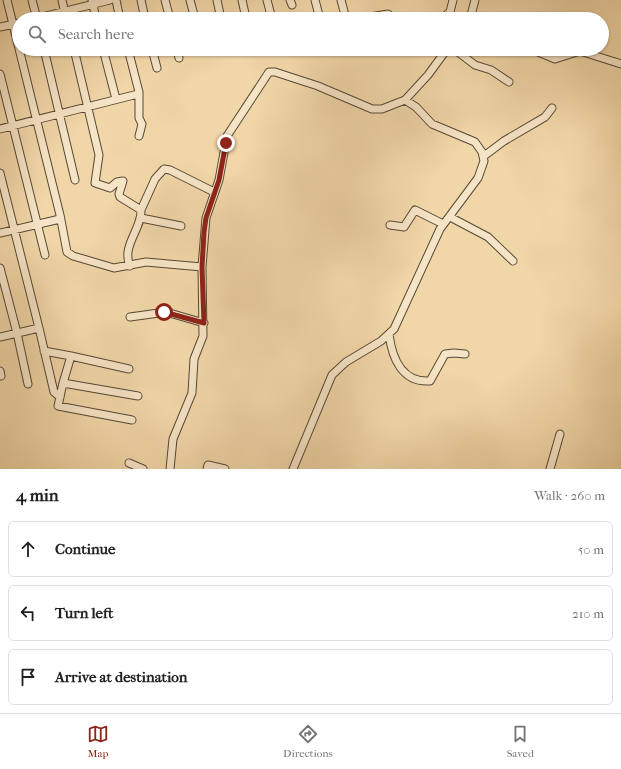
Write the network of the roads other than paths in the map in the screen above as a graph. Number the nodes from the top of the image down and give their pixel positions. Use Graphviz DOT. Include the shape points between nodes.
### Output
graph roads {
  1 [pos="7,0"];
  2 [pos="32,0"];
  3 [pos="62,0"];
  4 [pos="110,0"];
  5 [pos="116,0"];
  6 [pos="140,0"];
  7 [pos="165,0"];
  8 [pos="190,0"];
  9 [pos="217,0"];
  10 [pos="242,0"];
  11 [pos="267,0"];
  12 [pos="315,0"];
  13 [pos="342,0"];
  14 [pos="453,0"];
  15 [pos="475,0"];
  16 [pos="92,2"];
  17 [pos="64,11"];
  18 [pos="35,12"];
  19 [pos="60,12"];
  20 [pos="94,12"];
  21 [pos="119,12"];
  22 [pos="143,12"];
  23 [pos="168,12"];
  24 [pos="193,12"];
  25 [pos="220,12"];
  26 [pos="245,12"];
  27 [pos="270,12"];
  28 [pos="318,12"];
  29 [pos="345,12"];
  30 [pos="450,12"];
  31 [pos="472,12"];
  32 [pos="12,13"];
  33 [pos="12,25"];
  34 [pos="0,28"];
  35 [pos="23,56"];
  36 [pos="46,56"];
  37 [pos="76,56"];
  38 [pos="105,56"];
  39 [pos="130,56"];
  40 [pos="154,56"];
  41 [pos="442,56"];
  42 [pos="464,56"];
  43 [pos="548,56"];
  44 [pos="565,56"];
  45 [pos="597,56"];
  46 [pos="621,64"];
  47 [pos="157,68"];
  48 [pos="0,74"];
  49 [pos="509,82"];
  50 [pos="138,94"];
  51 [pos="116,99"];
  52 [pos="405,100"];
  53 [pos="88,107"];
  54 [pos="552,108"];
  55 [pos="59,113"];
  56 [pos="36,120"];
  57 [pos="13,125"];
  58 [pos="0,129"];
  59 [pos="139,136"];
  60 [pos="484,156"];
  61 [pos="0,173"];
  62 [pos="75,180"];
  63 [pos="214,192"];
  64 [pos="141,210"];
  65 [pos="141,218"];
  66 [pos="450,218"];
  67 [pos="60,219"];
  68 [pos="443,224"];
  69 [pos="37,225"];
  70 [pos="390,225"];
  71 [pos="181,226"];
  72 [pos="14,230"];
  73 [pos="0,234"];
  74 [pos="45,255"];
  75 [pos="513,261"];
  76 [pos="130,266"];
  77 [pos="202,267"];
  78 [pos="0,268"];
  79 [pos="130,317"];
  80 [pos="204,323"];
  81 [pos="39,328"];
  82 [pos="17,333"];
  83 [pos="389,334"];
  84 [pos="0,337"];
  85 [pos="44,351"];
  86 [pos="465,354"];
  87 [pos="71,356"];
  88 [pos="129,369"];
  89 [pos="63,382"];
  90 [pos="28,384"];
  91 [pos="138,396"];
  92 [pos="60,398"];
  93 [pos="132,420"];
  94 [pos="560,434"];
  95 [pos="129,463"];
  96 [pos="143,469"];
  97 [pos="171,469"];
  98 [pos="207,469"];
  99 [pos="225,469"];
  100 [pos="292,469"];
  101 [pos="550,469"];
  1 -- 32 [label="street"];
  2 -- 18 [label="street"];
  3 -- 17 [label="street"];
  4 -- 16 [label="street"];
  5 -- 21 [label="street"];
  6 -- 22 [label="street"];
  7 -- 23 [label="street"];
  8 -- 24 [label="street"];
  9 -- 25 [label="street"];
  10 -- 26 [label="street"];
  11 -- 27 [label="street"];
  12 -- 28 [label="street"];
  13 -- 29 [label="street"];
  14 -- 30 [label="street"];
  15 -- 31 [label="street"];
  16 -- 17 [label="street"];
  16 -- 20 [label="street"];
  17 -- 19 [label="street"];
  33 -- 34 [label="street"];
  35 -- 56 [label="street"];
  36 -- 55 [label="street"];
  37 -- 53 [label="street"];
  38 -- 51 [label="street"];
  39 -- 50 [label="street"];
  40 -- 47 [label="street"];
  41 -- 52 [label="street"];
  42 -- 49 [label="street"];
  43 -- 44 [label="street" via="555,59"];
  45 -- 46 [label="street"];
  48 -- 57 [label="street"];
  50 -- 51 [label="street"];
  50 -- 59 [label="street" via="139,118 142,124"];
  51 -- 53 [label="street"];
  52 -- 60 [label="street" via="416,107 432,124 474,142"];
  52 -- 63 [label="street" via="388,108 372,109 318,86 269,72 227,136 219,180"];
  53 -- 55 [label="street"];
  53 -- 64 [label="street" via="99,155 95,183 110,188 123,181 120,197"];
  54 -- 60 [label="street" via="545,116"];
  55 -- 56 [label="street"];
  55 -- 62 [label="street"];
  56 -- 57 [label="street"];
  56 -- 67 [label="street"];
  57 -- 58 [label="street"];
  57 -- 69 [label="street"];
  60 -- 66 [label="street" via="481,173"];
  61 -- 72 [label="street"];
  63 -- 64 [label="street" via="164,169 155,179"];
  63 -- 77 [label="street" via="206,218"];
  64 -- 65 [label="street"];
  65 -- 71 [label="street"];
  65 -- 76 [label="street" via="127,252"];
  66 -- 68 [label="street"];
  66 -- 75 [label="street" via="488,237"];
  67 -- 69 [label="street"];
  67 -- 76 [label="street" via="67,252 114,268"];
  68 -- 70 [label="street" via="415,210 404,227"];
  68 -- 83 [label="street" via="397,324"];
  69 -- 72 [label="street"];
  69 -- 74 [label="street"];
  72 -- 73 [label="street"];
  72 -- 81 [label="street"];
  76 -- 77 [label="street" via="146,262"];
  77 -- 80 [label="street"];
  78 -- 82 [label="street"];
  79 -- 80 [label="street" via="166,312"];
  80 -- 97 [label="street" via="202,338 194,359 192,392 173,439"];
  81 -- 82 [label="street"];
  81 -- 85 [label="street"];
  82 -- 84 [label="street"];
  82 -- 90 [label="street"];
  83 -- 86 [label="street" via="391,350 396,361 404,373 417,380 430,381 445,354"];
  83 -- 100 [label="street" via="346,362 332,375"];
  85 -- 87 [label="street"];
  85 -- 92 [label="street" via="54,392"];
  87 -- 88 [label="street"];
  87 -- 89 [label="street"];
  89 -- 91 [label="street"];
  89 -- 92 [label="street"];
  92 -- 93 [label="street" via="58,406"];
  94 -- 101 [label="street"];
  95 -- 96 [label="street"];
  98 -- 99 [label="street" via="208,465"];
}
